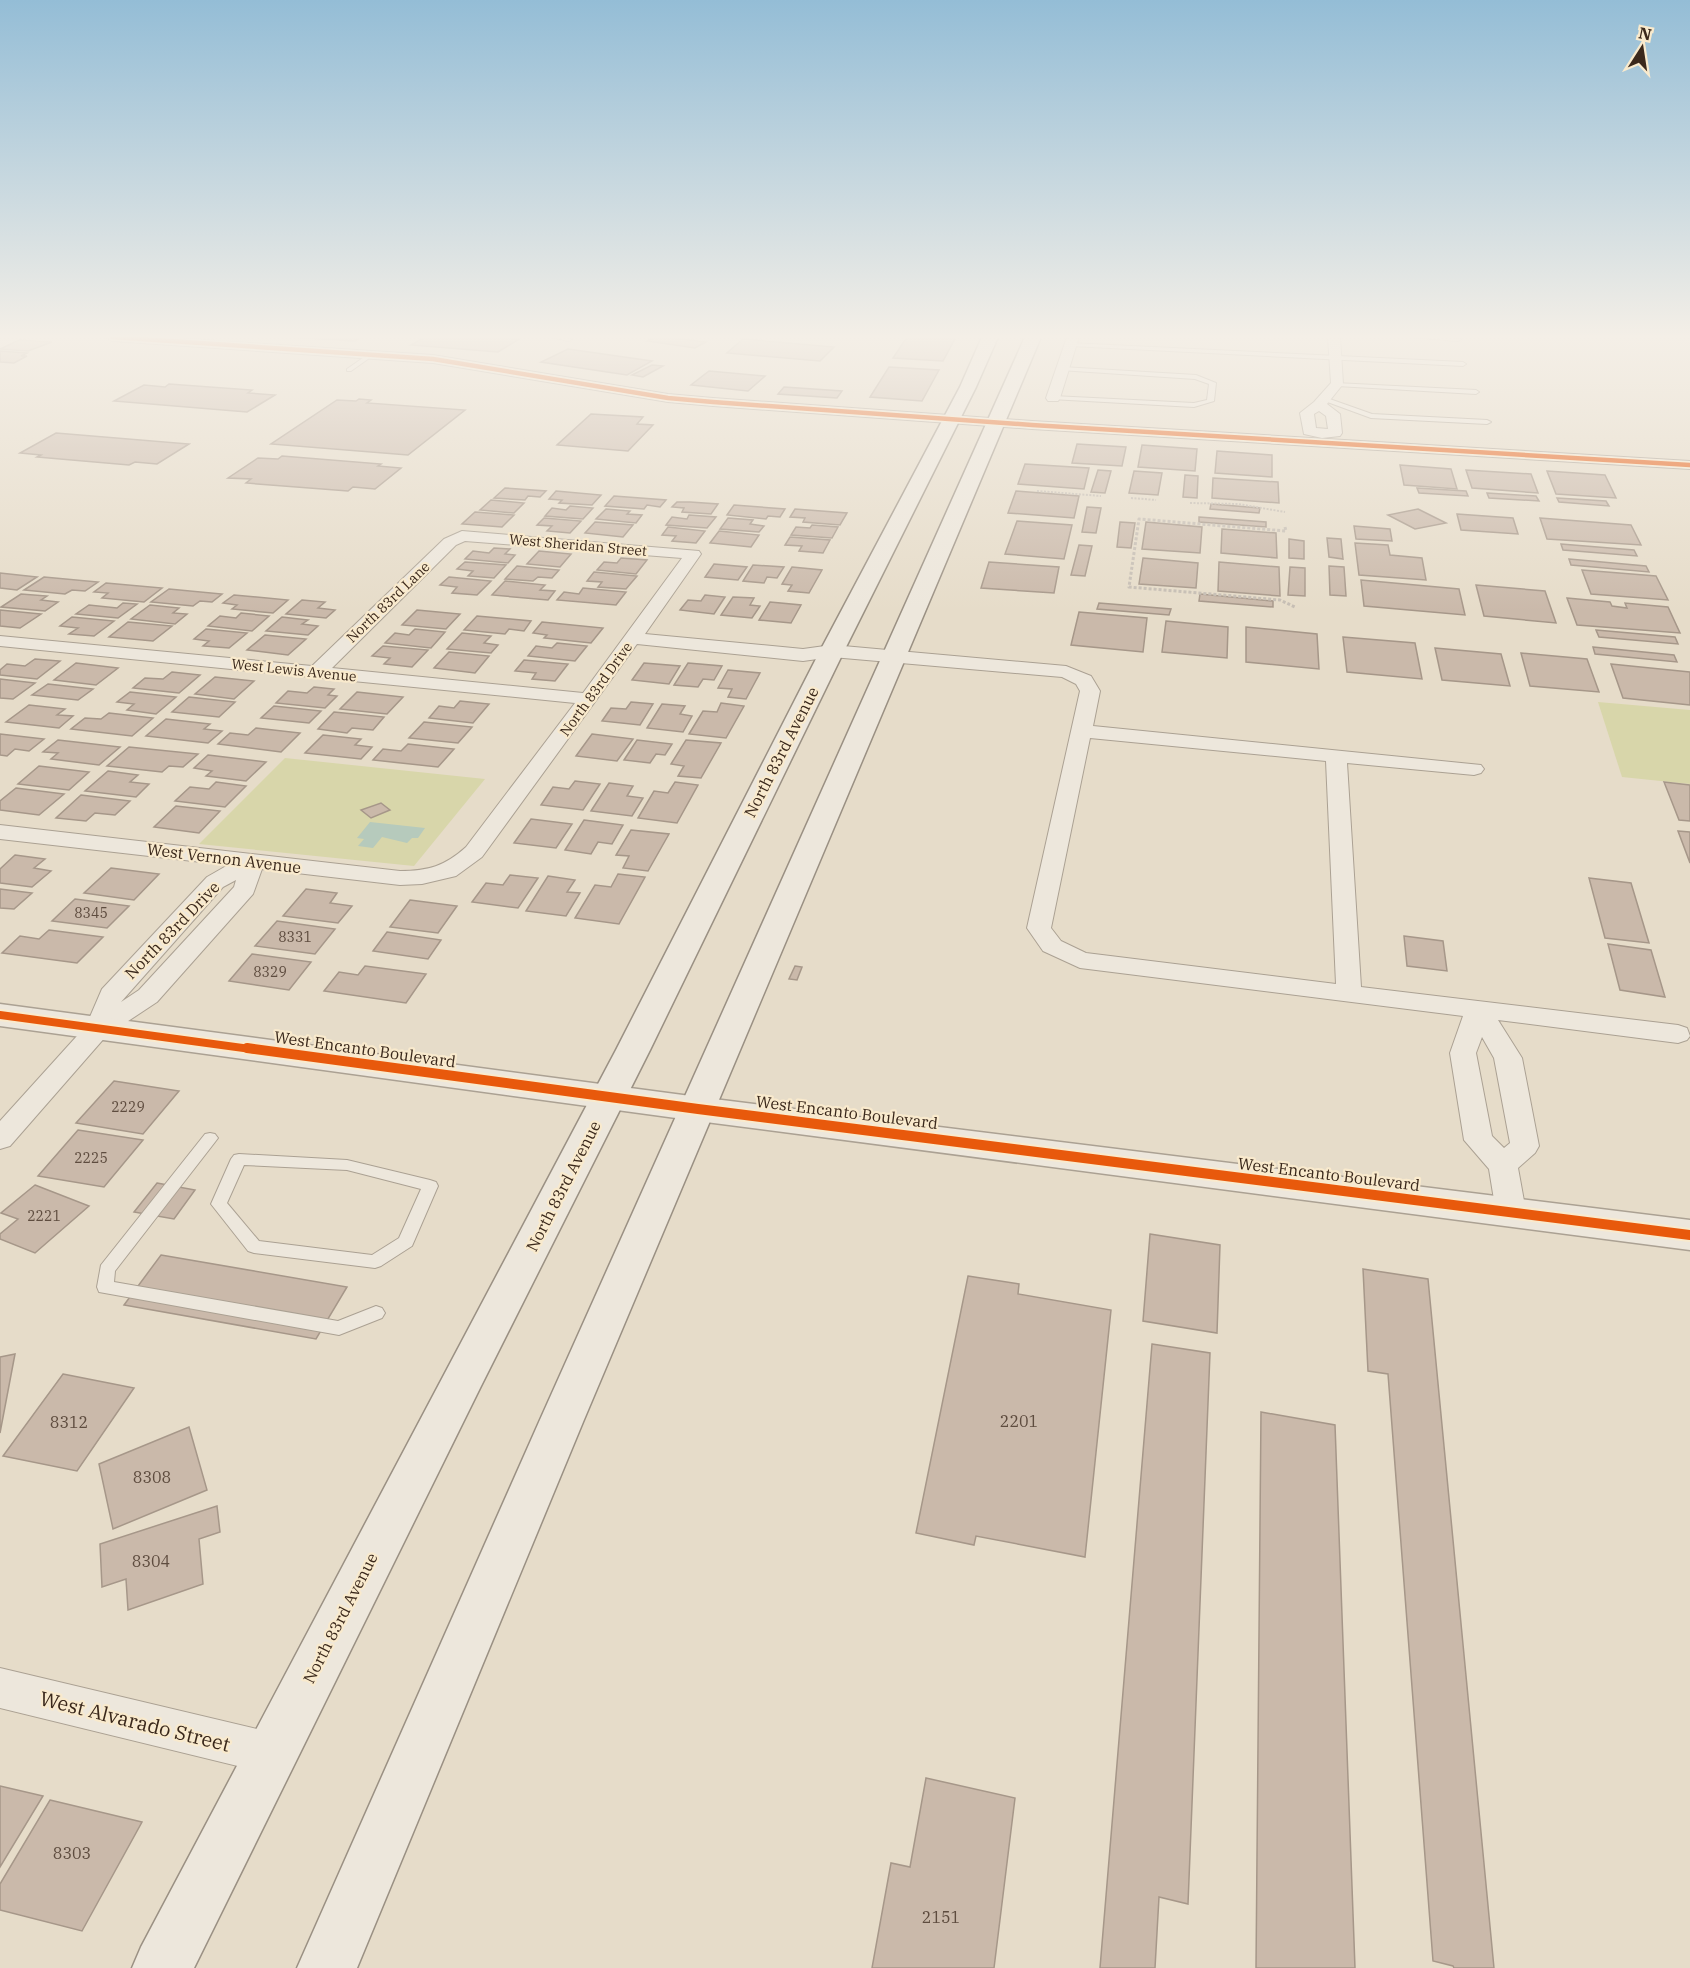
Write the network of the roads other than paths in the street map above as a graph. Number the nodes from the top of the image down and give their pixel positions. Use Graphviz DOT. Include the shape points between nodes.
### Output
graph roads {
  1 [pos="946,429"];
  2 [pos="995,429"];
  3 [pos="1137,429"];
  4 [pos="1334,429"];
  5 [pos="1323,438"];
  6 [pos="1690,465"];
  7 [pos="462,536"];
  8 [pos="693,554"];
  9 [pos="638,632"];
  10 [pos="0,641"];
  11 [pos="832,651"];
  12 [pos="895,657"];
  13 [pos="316,672"];
  14 [pos="589,699"];
  15 [pos="1081,731"];
  16 [pos="1336,756"];
  17 [pos="1474,769"];
  18 [pos="0,832"];
  19 [pos="254,861"];
  20 [pos="448,873"];
  21 [pos="172,929"];
  22 [pos="206,933"];
  23 [pos="1349,992"];
  24 [pos="1478,1009"];
  25 [pos="0,1015"];
  26 [pos="98,1029"];
  27 [pos="1678,1034"];
  28 [pos="609,1095"];
  29 [pos="1470,1096"];
  30 [pos="1515,1102"];
  31 [pos="698,1108"];
  32 [pos="210,1138"];
  33 [pos="0,1139"];
  34 [pos="239,1159"];
  35 [pos="1503,1165"];
  36 [pos="1511,1212"];
  37 [pos="1690,1235"];
  38 [pos="376,1313"];
  39 [pos="0,1688"];
  40 [pos="270,1753"];
  41 [pos="162,1968"];
  42 [pos="327,1968"];
  1 -- 11 [label="main road, North 83rd Avenue"];
  2 -- 12 [label="main road"];
  3 -- 5 [label="street"];
  4 -- 5 [label="street" via="1335,433"];
  5 -- 6 [label="street"];
  7 -- 8 [label="street, West Sheridan Street"];
  7 -- 13 [label="street, North 83rd Lane" via="450,542"];
  8 -- 9 [label="street, North 83rd Drive"];
  9 -- 11 [label="street" via="725,641 803,655"];
  9 -- 14 [label="street, North 83rd Drive"];
  10 -- 13 [label="street, West Lewis Avenue"];
  11 -- 12 [label="street"];
  11 -- 28 [label="main road, North 83rd Avenue"];
  12 -- 15 [label="street" via="1066,672 1084,680 1090,691"];
  12 -- 31 [label="main road"];
  13 -- 14 [label="street, West Lewis Avenue"];
  14 -- 20 [label="street, North 83rd Drive" via="474,852"];
  15 -- 16 [label="street"];
  15 -- 23 [label="street" via="1039,928 1052,946 1080,960"];
  16 -- 17 [label="street"];
  16 -- 23 [label="street"];
  18 -- 19 [label="street, West Vernon Avenue"];
  19 -- 20 [label="street, West Vernon Avenue" via="399,878"];
  19 -- 21 [label="street, North 83rd Drive" via="215,882"];
  19 -- 22 [label="street, North 83rd Drive" via="245,889"];
  21 -- 22 [label="street"];
  21 -- 26 [label="street, North 83rd Drive" via="111,995"];
  22 -- 26 [label="street, North 83rd Drive" via="148,996"];
  23 -- 24 [label="street"];
  24 -- 27 [label="street"];
  24 -- 29 [label="street" via="1463,1053"];
  24 -- 30 [label="street" via="1508,1058"];
  25 -- 26 [label="main road, West Encanto Boulevard"];
  26 -- 28 [label="main road, West Encanto Boulevard"];
  26 -- 33 [label="street, North 83rd Drive"];
  28 -- 31 [label="main road, West Encanto Boulevard"];
  28 -- 40 [label="main road, North 83rd Avenue"];
  29 -- 30 [label="street"];
  29 -- 35 [label="street" via="1478,1140"];
  30 -- 35 [label="street" via="1525,1146"];
  31 -- 36 [label="main road, West Encanto Boulevard"];
  31 -- 42 [label="main road"];
  32 -- 38 [label="lane" via="107,1269 105,1287 339,1328"];
  34 -- 34 [label="lane" via="219,1204 254,1247 375,1263 406,1242 430,1186 347,1165"];
  35 -- 36 [label="street"];
  36 -- 37 [label="main road, West Encanto Boulevard"];
  39 -- 40 [label="street, West Alvarado Street"];
  40 -- 41 [label="main road, North 83rd Avenue"];
}
